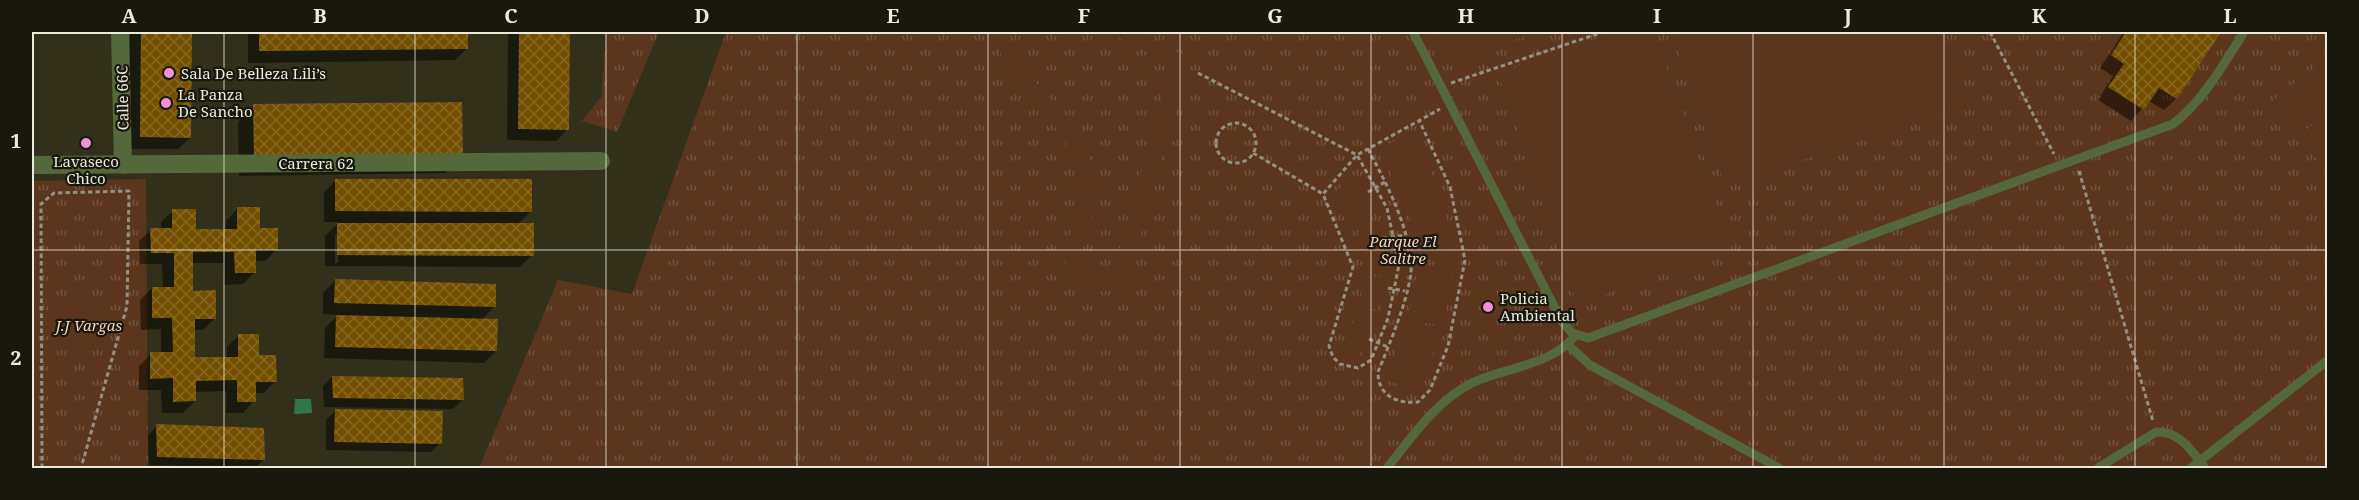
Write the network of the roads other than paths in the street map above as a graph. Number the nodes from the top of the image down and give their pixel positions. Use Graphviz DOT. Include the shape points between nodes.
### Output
graph roads {
  1 [pos="120,32"];
  2 [pos="1413,32"];
  3 [pos="2244,32"];
  4 [pos="601,161"];
  5 [pos="32,165"];
  6 [pos="123,165"];
  7 [pos="1576,334"];
  8 [pos="1567,344"];
  9 [pos="2328,360"];
  10 [pos="2203,465"];
  11 [pos="1387,468"];
  12 [pos="1779,468"];
  13 [pos="2098,468"];
  14 [pos="2191,468"];
  1 -- 6 [label="street, Calle 66C"];
  2 -- 7 [label="lane" via="1561,320"];
  3 -- 7 [label="lane" via="2204,94 2173,124 1596,337"];
  4 -- 6 [label="street, Carrera 62"];
  5 -- 6 [label="street, Carrera 62"];
  7 -- 8 [label="lane"];
  8 -- 11 [label="lane" via="1472,384 1447,400"];
  8 -- 12 [label="lane" via="1590,365"];
  9 -- 10 [label="lane"];
  10 -- 13 [label="lane" via="2182,440 2173,434 2156,432"];
  10 -- 14 [label="lane"];
}
